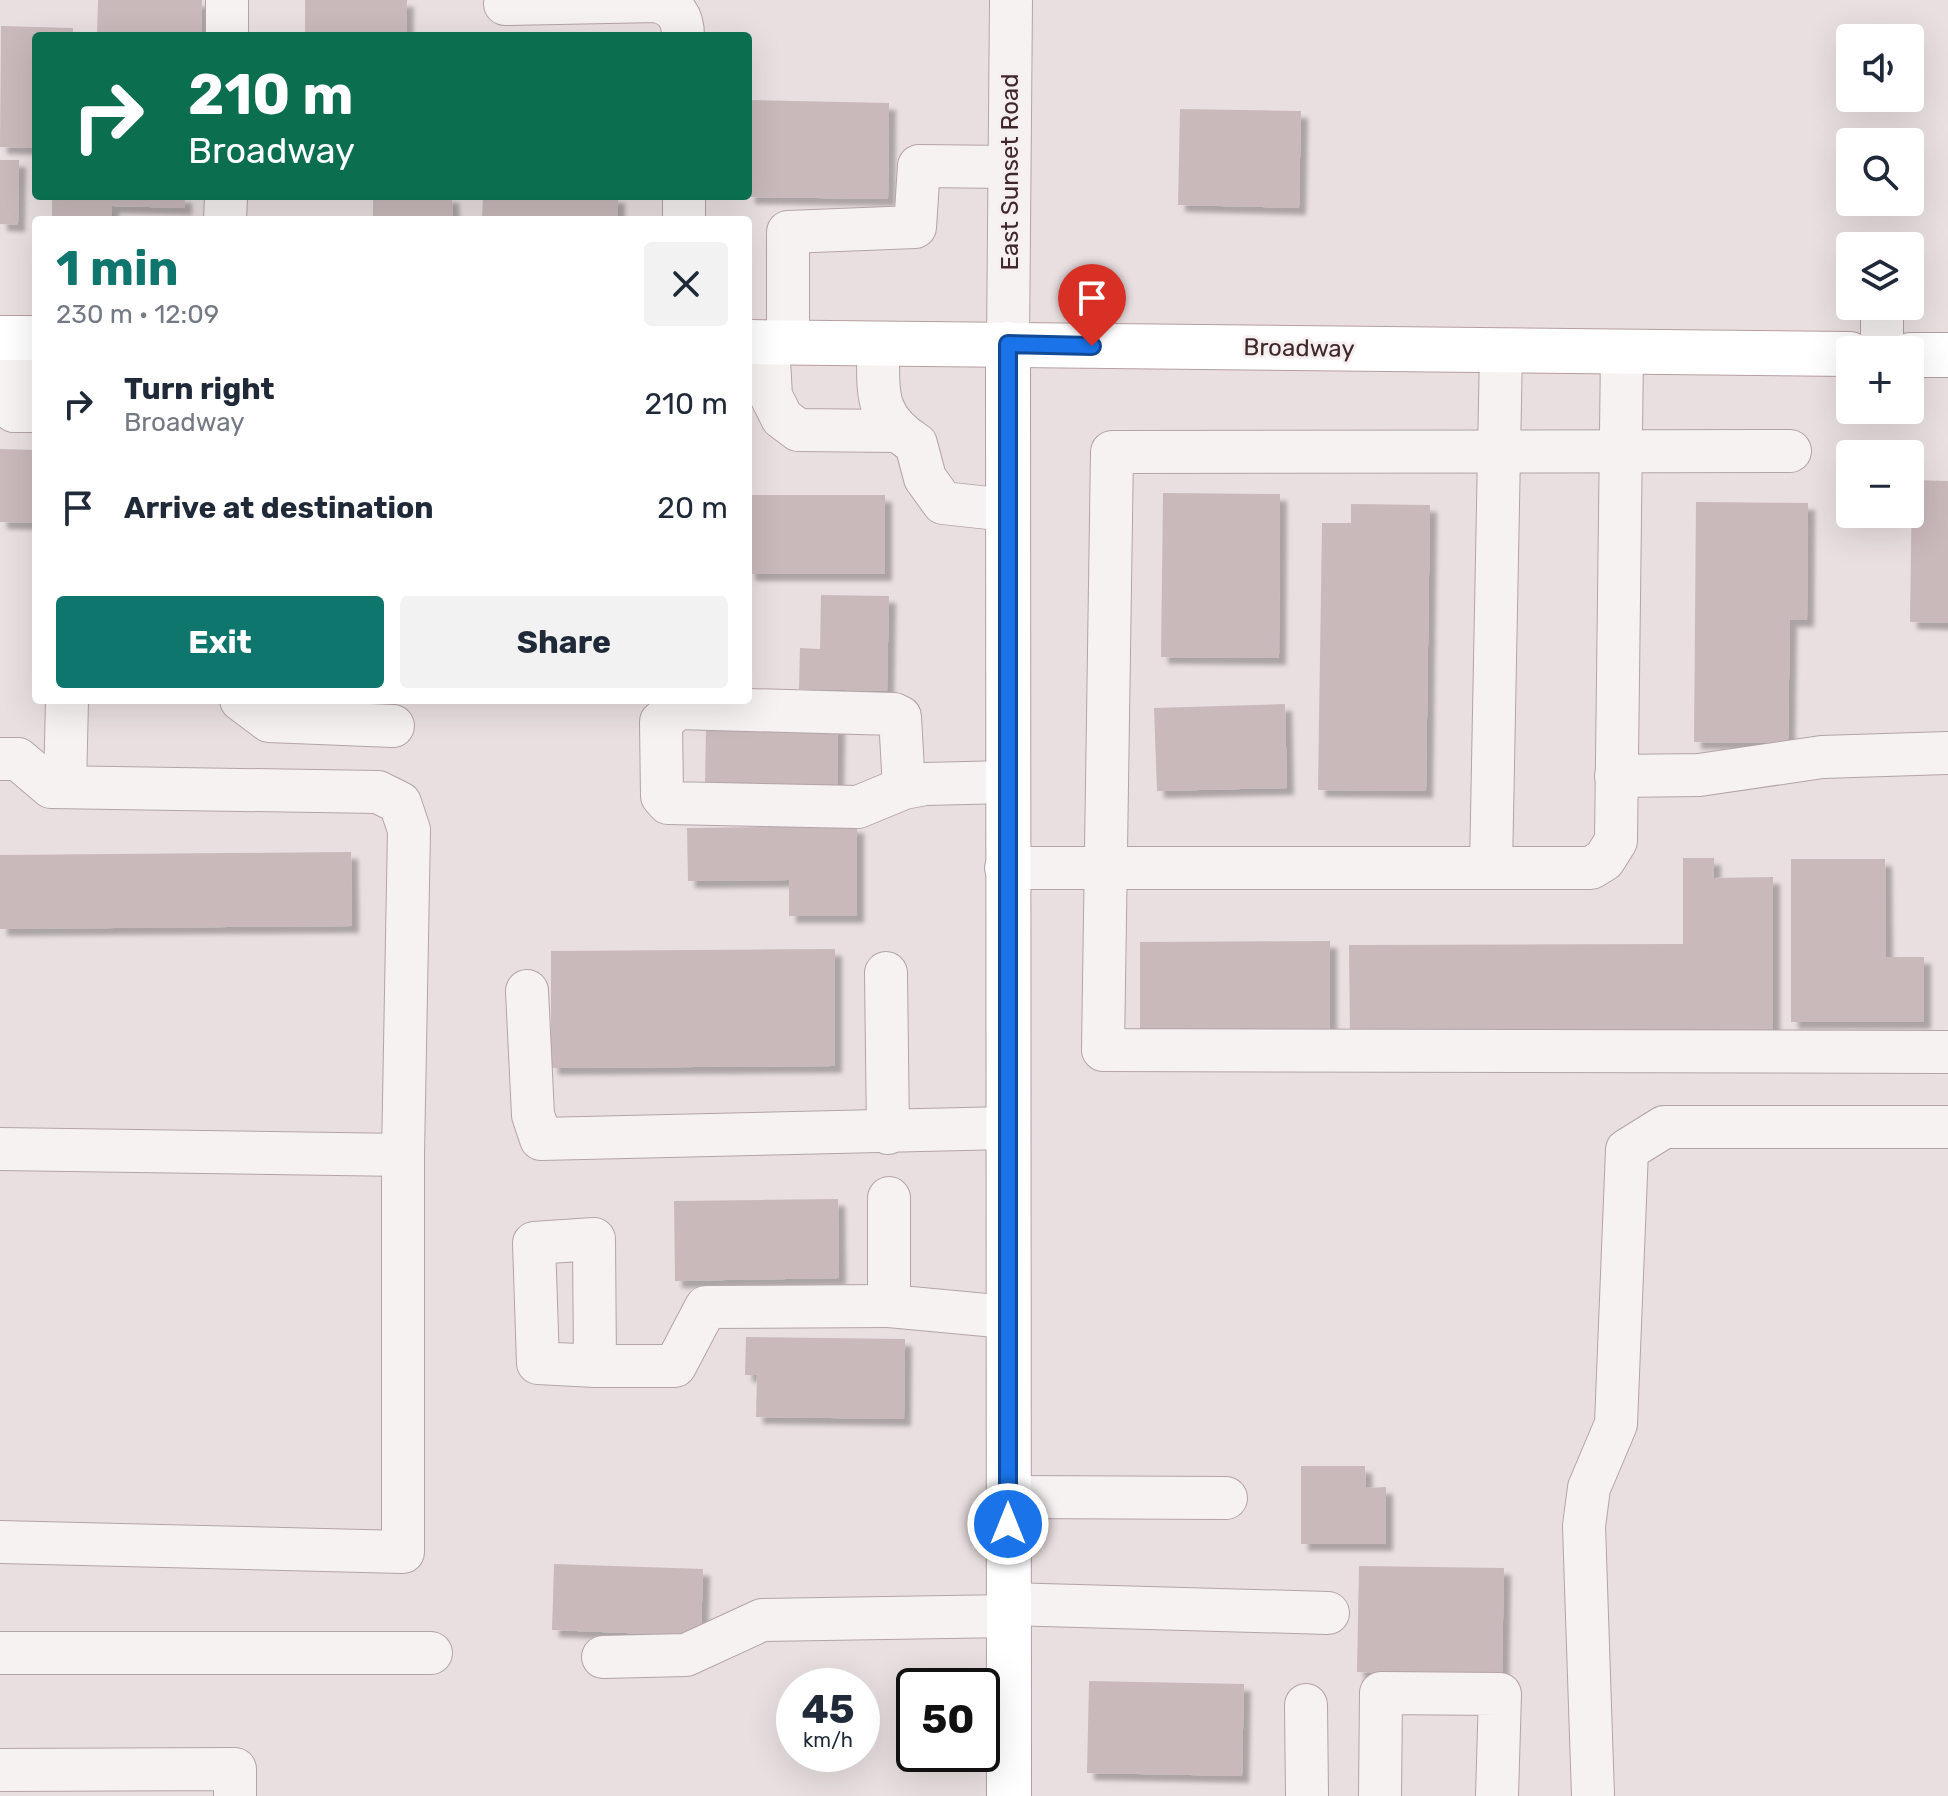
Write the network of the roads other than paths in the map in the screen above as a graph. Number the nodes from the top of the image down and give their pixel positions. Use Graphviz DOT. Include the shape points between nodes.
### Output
graph roads {
  1 [pos="227,0"];
  2 [pos="1011,0"];
  3 [pos="505,4"];
  4 [pos="227,32"];
  5 [pos="683,32"];
  6 [pos="1009,167"];
  7 [pos="16,338"];
  8 [pos="768,343"];
  9 [pos="878,344"];
  10 [pos="1008,344"];
  11 [pos="1501,350"];
  12 [pos="1622,352"];
  13 [pos="1836,354"];
  14 [pos="1924,355"];
  15 [pos="1948,355"];
  16 [pos="17,411"];
  17 [pos="895,431"];
  18 [pos="1498,450"];
  19 [pos="1620,450"];
  20 [pos="1790,451"];
  21 [pos="1007,510"];
  22 [pos="67,704"];
  23 [pos="246,704"];
  24 [pos="393,726"];
  25 [pos="1948,753"];
  26 [pos="0,759"];
  27 [pos="1616,776"];
  28 [pos="1007,782"];
  29 [pos="65,787"];
  30 [pos="904,788"];
  31 [pos="1006,868"];
  32 [pos="1105,868"];
  33 [pos="1491,868"];
  34 [pos="886,973"];
  35 [pos="527,991"];
  36 [pos="1948,1052"];
  37 [pos="1948,1127"];
  38 [pos="1007,1128"];
  39 [pos="888,1133"];
  40 [pos="0,1149"];
  41 [pos="403,1155"];
  42 [pos="889,1198"];
  43 [pos="889,1306"];
  44 [pos="1007,1317"];
  45 [pos="595,1366"];
  46 [pos="1008,1497"];
  47 [pos="1226,1498"];
  48 [pos="0,1542"];
  49 [pos="1009,1610"];
  50 [pos="1328,1613"];
  51 [pos="0,1653"];
  52 [pos="431,1653"];
  53 [pos="603,1657"];
  54 [pos="1306,1705"];
  55 [pos="0,1770"];
  56 [pos="235,1796"];
  57 [pos="1009,1796"];
  58 [pos="1307,1796"];
  59 [pos="1380,1796"];
  60 [pos="1497,1796"];
  61 [pos="1593,1796"];
  1 -- 4 [label="street"];
  2 -- 6 [label="street, East Sunset Road"];
  3 -- 5 [label="street" via="658,1 670,5 683,21"];
  6 -- 8 [label="street" via="919,166 915,227 788,232"];
  6 -- 10 [label="street, East Sunset Road"];
  7 -- 16 [label="street"];
  8 -- 9 [label="main road, Broadway"];
  8 -- 17 [label="street" via="771,396 782,418 798,430"];
  9 -- 10 [label="main road, Broadway"];
  9 -- 17 [label="street" via="880,403"];
  10 -- 11 [label="main road, Broadway"];
  10 -- 21 [label="main road"];
  11 -- 12 [label="main road, Broadway"];
  11 -- 18 [label="street"];
  12 -- 13 [label="main road, Broadway"];
  12 -- 19 [label="street"];
  14 -- 15 [label="main road"];
  17 -- 21 [label="street" via="916,444 925,478 943,503"];
  18 -- 19 [label="street"];
  18 -- 32 [label="street" via="1112,452"];
  18 -- 33 [label="street"];
  19 -- 20 [label="street"];
  19 -- 27 [label="street"];
  21 -- 28 [label="main road"];
  22 -- 29 [label="street"];
  23 -- 24 [label="street" via="269,721"];
  25 -- 27 [label="street" via="1822,757 1699,775"];
  26 -- 29 [label="street" via="18,759 51,787"];
  27 -- 33 [label="street" via="1616,841 1604,860 1591,868"];
  28 -- 30 [label="street"];
  28 -- 31 [label="main road"];
  29 -- 41 [label="street" via="378,792 400,803 409,830"];
  30 -- 30 [label="street" via="858,807 668,803 662,796 661,722 678,708 894,714 900,717"];
  31 -- 32 [label="street"];
  31 -- 38 [label="main road"];
  32 -- 33 [label="street"];
  32 -- 36 [label="street" via="1103,1050"];
  34 -- 39 [label="street"];
  35 -- 39 [label="street" via="533,1115 541,1139"];
  37 -- 61 [label="street" via="1664,1127 1627,1150 1616,1424 1589,1488 1584,1526"];
  38 -- 39 [label="street"];
  38 -- 44 [label="main road"];
  40 -- 41 [label="street"];
  41 -- 48 [label="street" via="403,1552"];
  42 -- 43 [label="street"];
  43 -- 44 [label="street"];
  43 -- 45 [label="street" via="706,1307 675,1366"];
  44 -- 46 [label="main road"];
  46 -- 47 [label="street"];
  46 -- 49 [label="main road"];
  49 -- 50 [label="street"];
  49 -- 53 [label="street" via="762,1620 686,1655"];
  49 -- 57 [label="main road"];
  51 -- 52 [label="street"];
  54 -- 58 [label="street"];
  55 -- 56 [label="street" via="235,1769"];
  59 -- 60 [label="street" via="1381,1693 1500,1694"];
}
